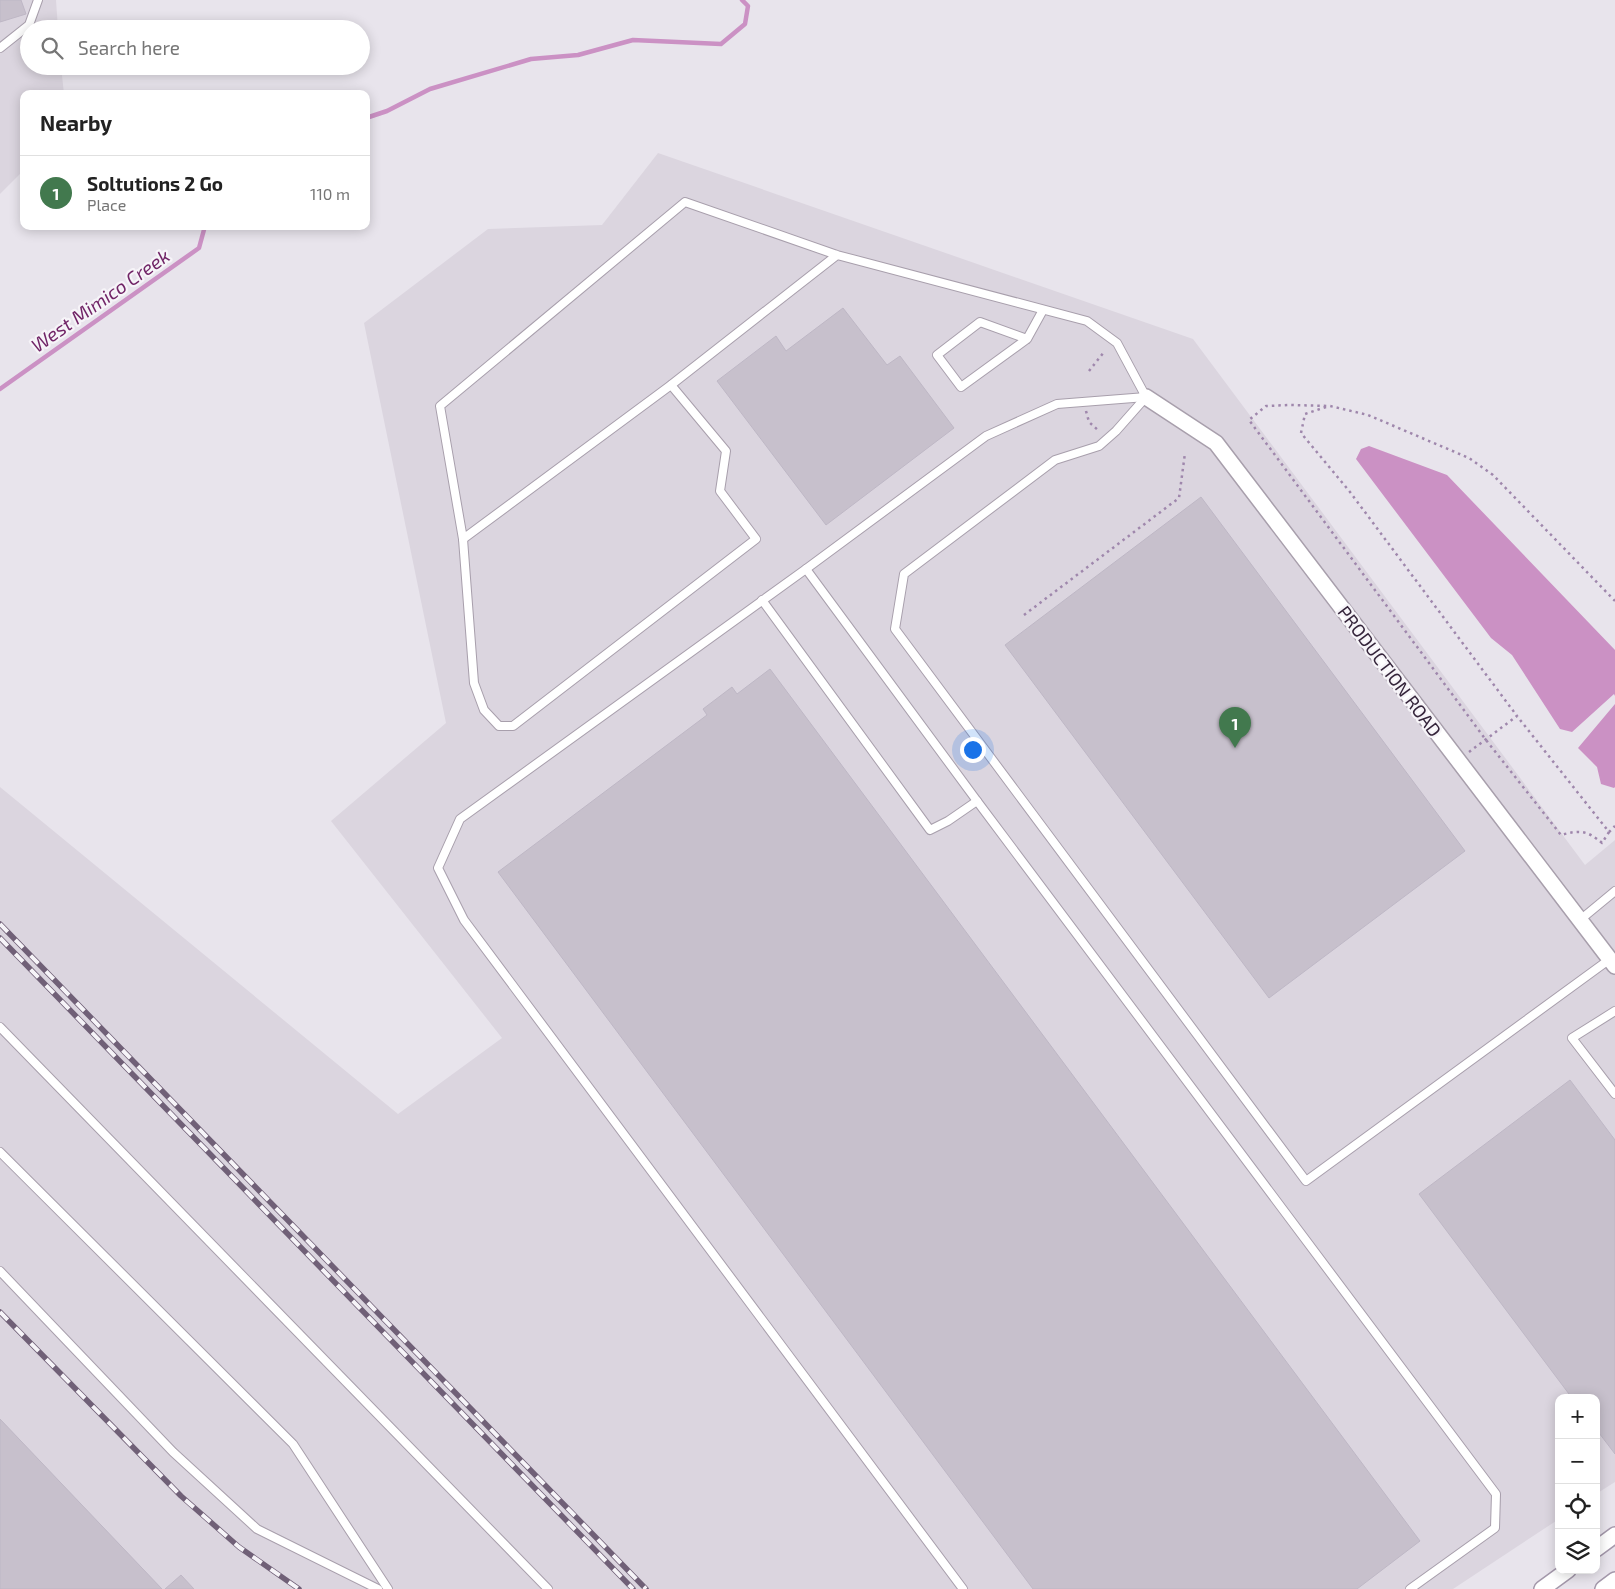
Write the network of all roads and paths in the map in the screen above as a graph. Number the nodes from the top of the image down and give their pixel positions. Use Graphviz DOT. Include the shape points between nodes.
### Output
graph roads {
  1 [pos="38,0"];
  2 [pos="31,20"];
  3 [pos="20,32"];
  4 [pos="0,48"];
  5 [pos="837,255"];
  6 [pos="1044,310"];
  7 [pos="1027,339"];
  8 [pos="1104,352"];
  9 [pos="1090,371"];
  10 [pos="672,385"];
  11 [pos="1146,397"];
  12 [pos="1330,406"];
  13 [pos="1085,409"];
  14 [pos="1100,432"];
  15 [pos="1185,454"];
  16 [pos="463,539"];
  17 [pos="806,569"];
  18 [pos="762,600"];
  19 [pos="1615,601"];
  20 [pos="1024,614"];
  21 [pos="1517,716"];
  22 [pos="1486,740"];
  23 [pos="1458,760"];
  24 [pos="977,801"];
  25 [pos="1615,826"];
  26 [pos="1609,832"];
  27 [pos="1615,892"];
  28 [pos="1580,920"];
  29 [pos="1612,963"];
  30 [pos="1615,1011"];
  31 [pos="0,1027"];
  32 [pos="1615,1094"];
  33 [pos="0,1152"];
  34 [pos="0,1271"];
  35 [pos="1615,1535"];
  36 [pos="1600,1546"];
  37 [pos="1563,1574"];
  38 [pos="1615,1580"];
  39 [pos="378,1589"];
  40 [pos="388,1589"];
  41 [pos="548,1589"];
  42 [pos="963,1589"];
  43 [pos="1410,1589"];
  44 [pos="1542,1589"];
  45 [pos="1603,1589"];
  1 -- 2 [label="lane"];
  3 -- 4 [label="lane"];
  5 -- 6 [label="lane"];
  5 -- 10 [label="lane"];
  5 -- 16 [label="lane" via="685,202 440,406"];
  6 -- 7 [label="lane"];
  6 -- 11 [label="lane" via="1087,321 1117,343"];
  7 -- 7 [label="lane" via="980,322 937,355 961,387"];
  8 -- 9 [label="path"];
  10 -- 16 [label="lane"];
  10 -- 16 [label="lane" via="726,451 720,491 756,540 513,726 500,726 484,710 474,683"];
  11 -- 17 [label="lane" via="1056,404 986,436"];
  11 -- 23 [label="street, PRODUCTION ROAD" via="1216,443"];
  11 -- 29 [label="lane" via="1099,446 1055,460 904,574 895,629 1306,1181"];
  12 -- 19 [label="path" via="1368,415 1469,458 1494,475"];
  12 -- 21 [label="path" via="1305,414 1302,432"];
  12 -- 22 [label="path" via="1266,406 1249,420"];
  13 -- 14 [label="path" via="1089,422"];
  15 -- 20 [label="path" via="1179,498"];
  17 -- 18 [label="lane"];
  17 -- 24 [label="lane"];
  18 -- 24 [label="lane" via="930,830"];
  18 -- 42 [label="lane" via="460,819 438,868 464,920"];
  21 -- 22 [label="path"];
  21 -- 26 [label="path"];
  22 -- 23 [label="path"];
  22 -- 26 [label="path" via="1561,835 1577,831 1602,843"];
  23 -- 28 [label="street, PRODUCTION ROAD"];
  24 -- 43 [label="lane" via="1496,1494 1495,1528"];
  25 -- 26 [label="path"];
  27 -- 28 [label="lane"];
  28 -- 29 [label="street, PRODUCTION ROAD"];
  30 -- 32 [label="lane" via="1572,1038"];
  31 -- 41 [label="lane"];
  33 -- 40 [label="lane" via="293,1444"];
  34 -- 39 [label="lane" via="173,1452 257,1529"];
  35 -- 36 [label="street"];
  37 -- 44 [label="street"];
  38 -- 45 [label="street"];
}
